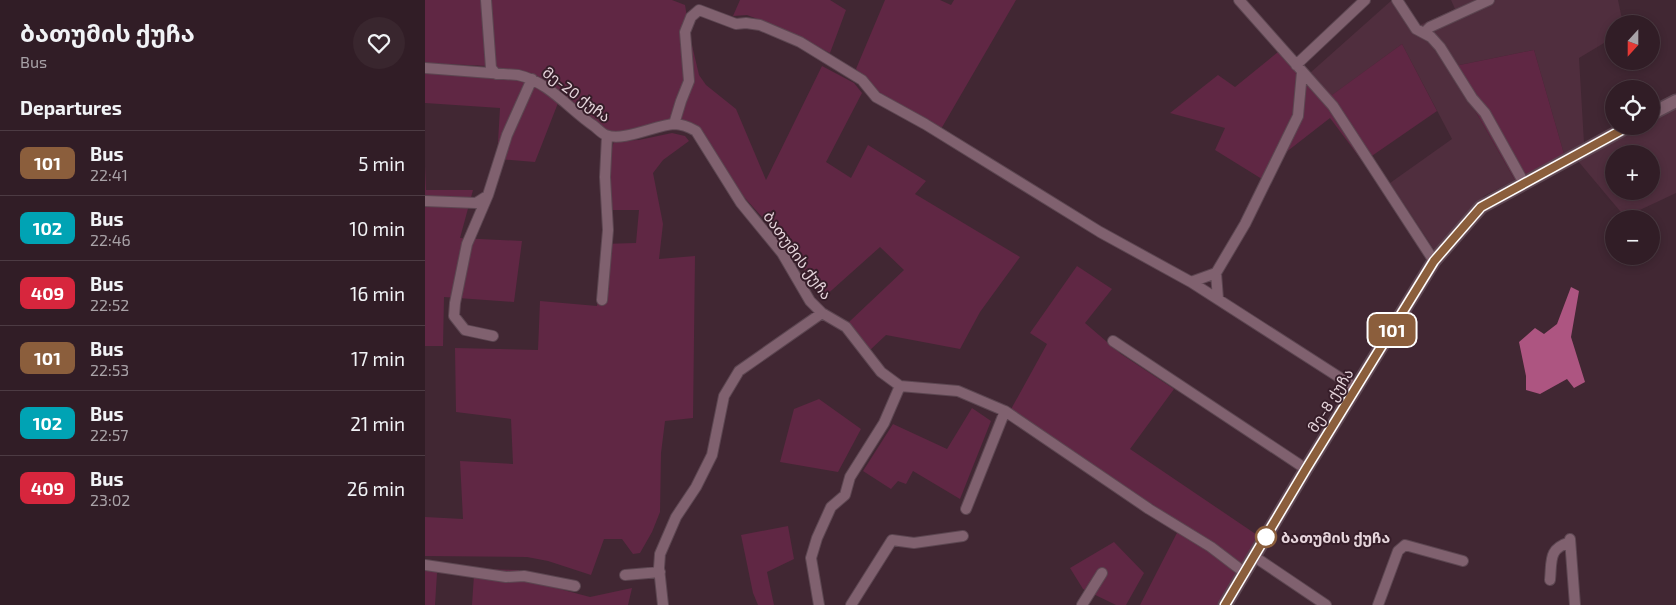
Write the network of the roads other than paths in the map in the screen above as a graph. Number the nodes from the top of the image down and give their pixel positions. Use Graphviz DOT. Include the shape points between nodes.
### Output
graph roads {
  1 [pos="486,0"];
  2 [pos="1239,0"];
  3 [pos="1365,0"];
  4 [pos="1397,0"];
  5 [pos="1489,0"];
  6 [pos="1424,33"];
  7 [pos="425,68"];
  8 [pos="1299,69"];
  9 [pos="496,74"];
  10 [pos="532,79"];
  11 [pos="1676,101"];
  12 [pos="1660,109"];
  13 [pos="674,124"];
  14 [pos="1612,135"];
  15 [pos="607,136"];
  16 [pos="1524,183"];
  17 [pos="488,196"];
  18 [pos="425,201"];
  19 [pos="1434,261"];
  20 [pos="1216,273"];
  21 [pos="1191,282"];
  22 [pos="1218,299"];
  23 [pos="602,300"];
  24 [pos="823,314"];
  25 [pos="493,336"];
  26 [pos="1113,341"];
  27 [pos="900,386"];
  28 [pos="1356,388"];
  29 [pos="1005,411"];
  30 [pos="1306,469"];
  31 [pos="966,509"];
  32 [pos="963,536"];
  33 [pos="1255,557"];
  34 [pos="1463,561"];
  35 [pos="425,564"];
  36 [pos="660,572"];
  37 [pos="1102,573"];
  38 [pos="1245,573"];
  39 [pos="625,576"];
  40 [pos="1550,580"];
  41 [pos="575,586"];
  42 [pos="663,605"];
  43 [pos="819,605"];
  44 [pos="851,605"];
  45 [pos="1082,605"];
  46 [pos="1225,605"];
  47 [pos="1327,605"];
  48 [pos="1378,605"];
  49 [pos="1575,605"];
  1 -- 9 [label="street" via="491,68"];
  2 -- 8 [label="street"];
  3 -- 8 [label="street"];
  4 -- 6 [label="street" via="1410,22"];
  5 -- 6 [label="street" via="1430,27"];
  6 -- 16 [label="street" via="1440,47 1485,113"];
  7 -- 9 [label="street, მე-20 ქუჩა"];
  8 -- 19 [label="street" via="1333,106"];
  8 -- 20 [label="street" via="1298,116 1245,224"];
  9 -- 10 [label="street, მე-20 ქუჩა"];
  10 -- 15 [label="street, მე-20 ქუჩა"];
  10 -- 17 [label="street" via="500,153"];
  11 -- 12 [label="street"];
  13 -- 15 [label="street, მე-20 ქუჩა" via="626,136"];
  13 -- 21 [label="street" via="689,81 685,32 691,17 699,10 736,24 760,25 801,42 862,80 876,97 1100,232"];
  13 -- 24 [label="street, ბათუმის ქუჩა" via="696,131 741,203 782,253 810,301"];
  14 -- 16 [label="street, მე-8 ქუჩა"];
  15 -- 23 [label="street" via="608,230"];
  16 -- 19 [label="street, მე-8 ქუჩა" via="1481,207"];
  17 -- 18 [label="street" via="476,203"];
  17 -- 25 [label="street" via="467,244 454,316 465,330"];
  19 -- 28 [label="street, მე-8 ქუჩა"];
  20 -- 21 [label="street"];
  20 -- 22 [label="street"];
  21 -- 22 [label="street"];
  22 -- 28 [label="street"];
  24 -- 27 [label="street, ბათუმის ქუჩა" via="845,327 881,372"];
  24 -- 36 [label="street" via="739,371 724,396 712,455 666,538 660,554"];
  26 -- 30 [label="street"];
  27 -- 29 [label="street" via="958,391"];
  27 -- 43 [label="street" via="884,423 850,477 845,495 831,507 817,538 811,558"];
  28 -- 30 [label="street, მე-8 ქუჩა"];
  29 -- 31 [label="street"];
  29 -- 38 [label="street" via="1211,547"];
  30 -- 33 [label="street, მე-8 ქუჩა"];
  32 -- 44 [label="street" via="915,543 892,540"];
  33 -- 38 [label="street, მე-8 ქუჩა"];
  33 -- 47 [label="street"];
  34 -- 48 [label="street" via="1405,545 1397,551"];
  35 -- 41 [label="street"];
  36 -- 39 [label="street"];
  36 -- 42 [label="street"];
  37 -- 45 [label="street"];
  38 -- 46 [label="street, მე-8 ქუჩა"];
  40 -- 49 [label="street" via="1555,549 1570,541"];
}
